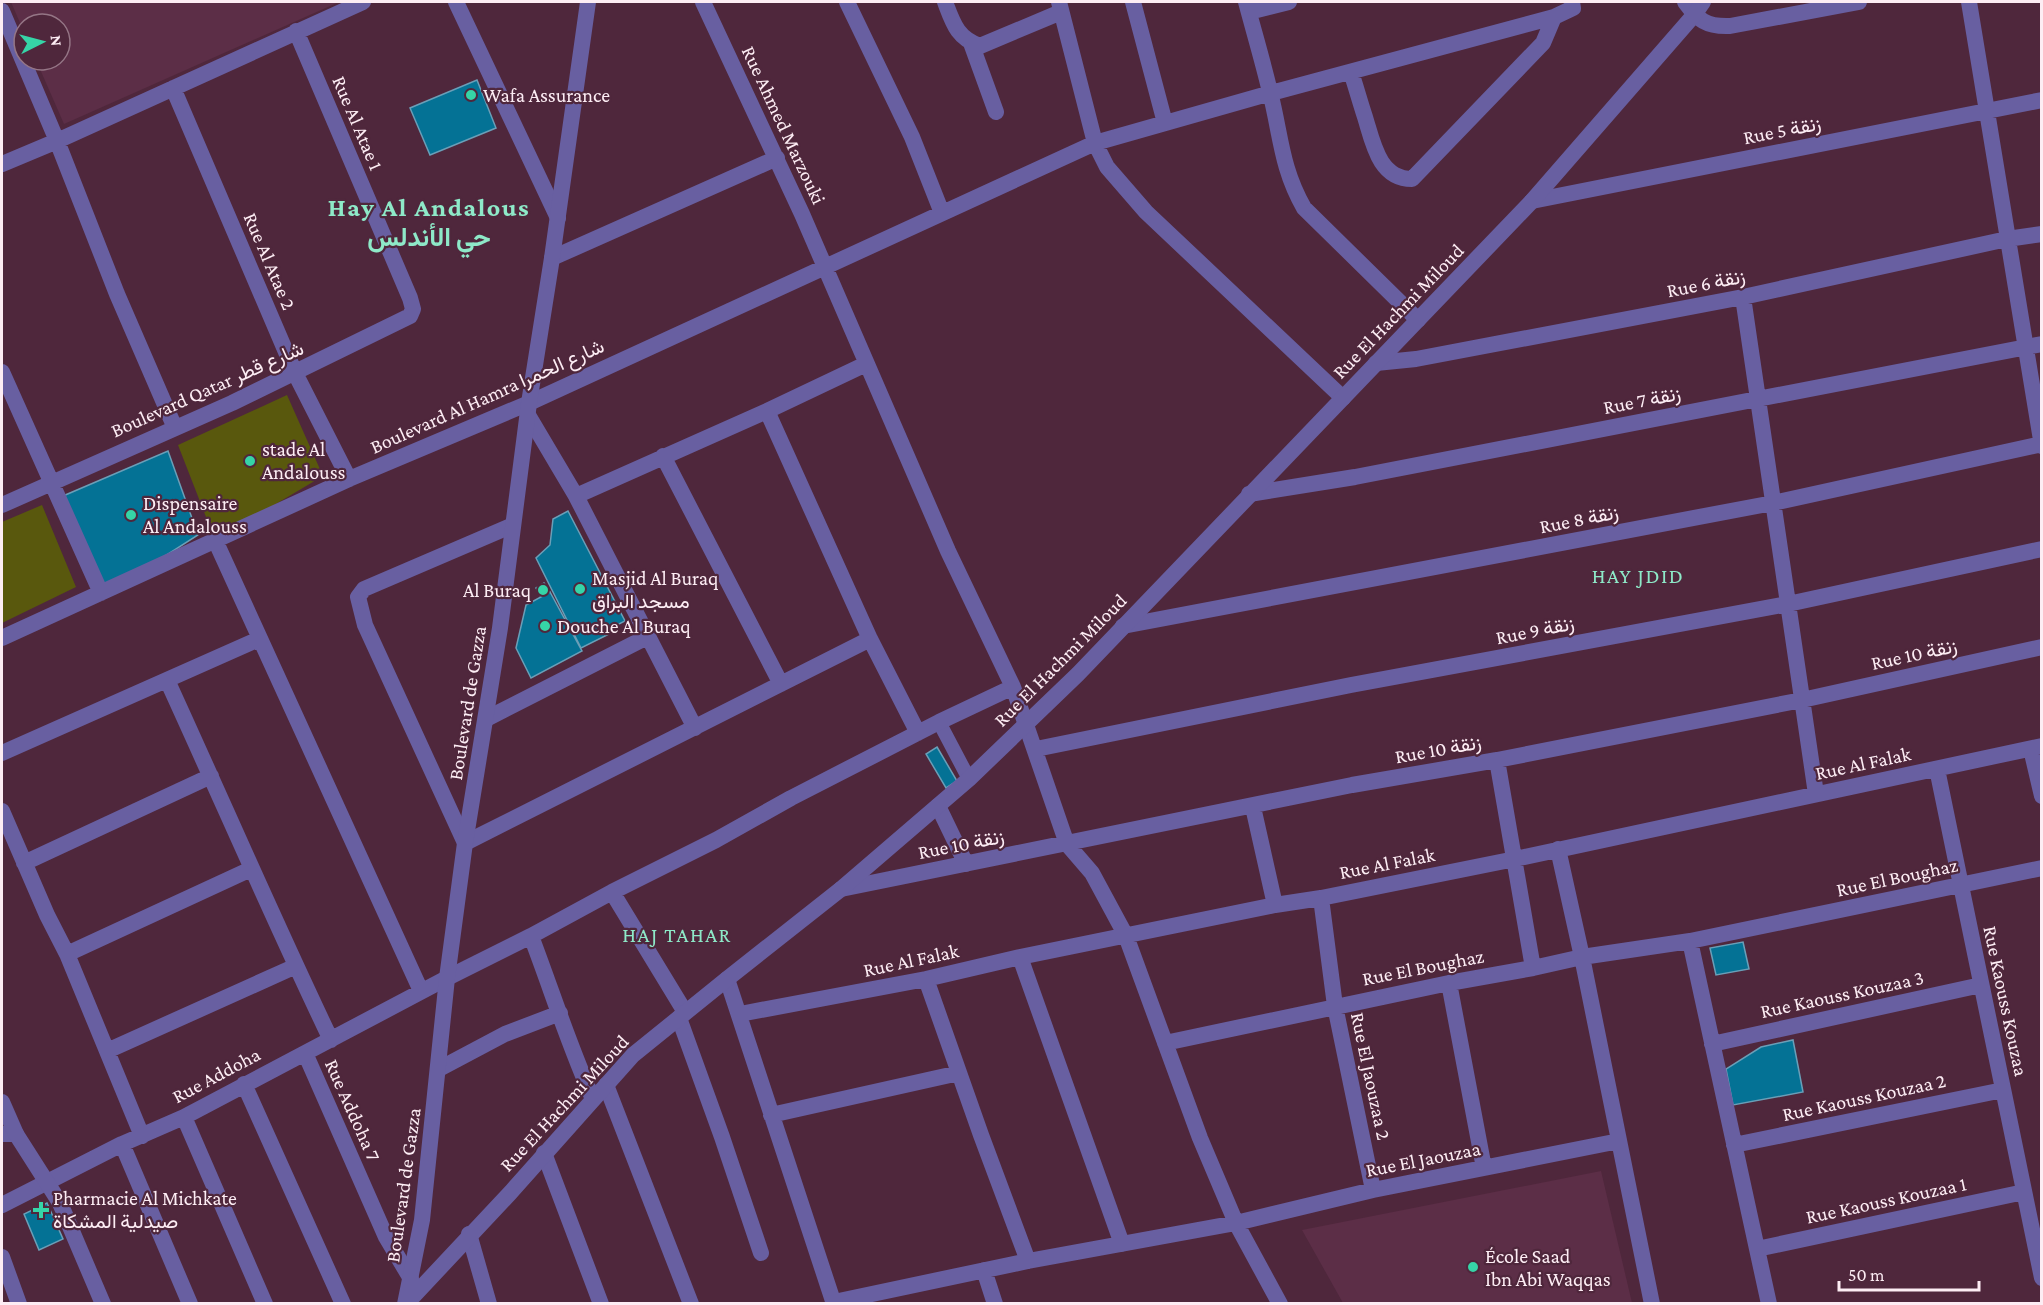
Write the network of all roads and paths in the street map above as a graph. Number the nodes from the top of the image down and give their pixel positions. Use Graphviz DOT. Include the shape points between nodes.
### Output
graph roads {
  1 [pos="363,2"];
  2 [pos="456,2"];
  3 [pos="588,2"];
  4 [pos="703,2"];
  5 [pos="847,2"];
  6 [pos="945,2"];
  7 [pos="1133,2"];
  8 [pos="1289,2"];
  9 [pos="1572,2"];
  10 [pos="1859,2"];
  11 [pos="1969,2"];
  12 [pos="1694,6"];
  13 [pos="1060,7"];
  14 [pos="1248,7"];
  15 [pos="2,11"];
  16 [pos="1554,17"];
  17 [pos="296,31"];
  18 [pos="971,43"];
  19 [pos="1351,72"];
  20 [pos="173,88"];
  21 [pos="1270,93"];
  22 [pos="2042,100"];
  23 [pos="1988,111"];
  24 [pos="996,112"];
  25 [pos="1165,123"];
  26 [pos="57,141"];
  27 [pos="1095,143"];
  28 [pos="777,158"];
  29 [pos="2,164"];
  30 [pos="1532,201"];
  31 [pos="942,213"];
  32 [pos="558,218"];
  33 [pos="2042,234"];
  34 [pos="2007,239"];
  35 [pos="552,258"];
  36 [pos="826,267"];
  37 [pos="1743,297"];
  38 [pos="410,298"];
  39 [pos="1418,320"];
  40 [pos="2033,345"];
  41 [pos="1376,363"];
  42 [pos="866,364"];
  43 [pos="2,372"];
  44 [pos="295,373"];
  45 [pos="1344,398"];
  46 [pos="1758,399"];
  47 [pos="528,409"];
  48 [pos="767,411"];
  49 [pos="175,428"];
  50 [pos="2041,444"];
  51 [pos="663,456"];
  52 [pos="349,480"];
  53 [pos="51,482"];
  54 [pos="1250,494"];
  55 [pos="576,496"];
  56 [pos="1773,503"];
  57 [pos="2,505"];
  58 [pos="513,525"];
  59 [pos="215,540"];
  60 [pos="2042,549"];
  61 [pos="101,593"];
  62 [pos="1788,604"];
  63 [pos="1123,626"];
  64 [pos="647,636"];
  65 [pos="2,638"];
  66 [pos="259,639"];
  67 [pos="870,639"];
  68 [pos="2042,647"];
  69 [pos="167,680"];
  70 [pos="781,684"];
  71 [pos="1013,687"];
  72 [pos="1802,700"];
  73 [pos="486,719"];
  74 [pos="939,722"];
  75 [pos="1028,724"];
  76 [pos="695,728"];
  77 [pos="918,733"];
  78 [pos="2036,748"];
  79 [pos="1035,749"];
  80 [pos="2,753"];
  81 [pos="1497,760"];
  82 [pos="1937,769"];
  83 [pos="211,776"];
  84 [pos="969,779"];
  85 [pos="1816,795"];
  86 [pos="2042,796"];
  87 [pos="938,806"];
  88 [pos="1253,807"];
  89 [pos="2,811"];
  90 [pos="465,843"];
  91 [pos="1067,844"];
  92 [pos="1558,849"];
  93 [pos="1515,859"];
  94 [pos="24,864"];
  95 [pos="966,864"];
  96 [pos="2042,868"];
  97 [pos="251,869"];
  98 [pos="1960,885"];
  99 [pos="841,890"];
  100 [pos="612,892"];
  101 [pos="1321,898"];
  102 [pos="1275,905"];
  103 [pos="531,936"];
  104 [pos="1126,936"];
  105 [pos="1690,941"];
  106 [pos="67,954"];
  107 [pos="1020,957"];
  108 [pos="1582,957"];
  109 [pos="296,966"];
  110 [pos="1533,968"];
  111 [pos="447,978"];
  112 [pos="727,978"];
  113 [pos="927,979"];
  114 [pos="1449,982"];
  115 [pos="1981,984"];
  116 [pos="421,991"];
  117 [pos="1335,1006"];
  118 [pos="560,1012"];
  119 [pos="740,1014"];
  120 [pos="682,1015"];
  121 [pos="331,1040"];
  122 [pos="1165,1043"];
  123 [pos="1712,1044"];
  124 [pos="107,1051"];
  125 [pos="305,1053"];
  126 [pos="439,1069"];
  127 [pos="959,1073"];
  128 [pos="244,1084"];
  129 [pos="606,1085"];
  130 [pos="2003,1090"];
  131 [pos="593,1099"];
  132 [pos="2,1102"];
  133 [pos="771,1115"];
  134 [pos="184,1116"];
  135 [pos="9,1134"];
  136 [pos="142,1136"];
  137 [pos="1619,1141"];
  138 [pos="122,1144"];
  139 [pos="1734,1145"];
  140 [pos="544,1153"];
  141 [pos="1484,1168"];
  142 [pos="46,1182"];
  143 [pos="1373,1190"];
  144 [pos="2024,1192"];
  145 [pos="2,1205"];
  146 [pos="1236,1222"];
  147 [pos="470,1234"];
  148 [pos="1122,1244"];
  149 [pos="1757,1249"];
  150 [pos="761,1253"];
  151 [pos="2,1257"];
  152 [pos="1028,1261"];
  153 [pos="984,1270"];
  154 [pos="2042,1278"];
  155 [pos="411,1279"];
  156 [pos="834,1303"];
  157 [pos="19,1304"];
  158 [pos="103,1304"];
  159 [pos="190,1304"];
  160 [pos="265,1304"];
  161 [pos="343,1304"];
  162 [pos="406,1304"];
  163 [pos="489,1304"];
  164 [pos="601,1304"];
  165 [pos="691,1304"];
  166 [pos="995,1304"];
  167 [pos="1280,1304"];
  168 [pos="1652,1304"];
  169 [pos="1769,1304"];
  1 -- 17 [label="street"];
  2 -- 32 [label="street"];
  3 -- 32 [label="street, Boulevard de Gazza"];
  4 -- 28 [label="street, Rue Ahmed Marzouki"];
  5 -- 31 [label="street" via="912,137"];
  6 -- 18 [label="street" via="956,29"];
  7 -- 25 [label="street"];
  8 -- 14 [label="street"];
  9 -- 16 [label="street" via="1573,8"];
  10 -- 12 [label="street" via="1715,27 1707,24"];
  11 -- 23 [label="street"];
  12 -- 30 [label="street, Rue El Hachmi Miloud"];
  13 -- 18 [label="street" via="980,45"];
  13 -- 27 [label="street"];
  14 -- 21 [label="street"];
  15 -- 26 [label="street"];
  16 -- 19 [label="street, Boulevard Al Hamra شارع الحمرا"];
  16 -- 19 [label="street" via="1543,43 1412,179 1394,175 1379,159"];
  17 -- 20 [label="street"];
  17 -- 38 [label="street, Rue Al Atae 1"];
  18 -- 24 [label="street"];
  19 -- 21 [label="street, Boulevard Al Hamra شارع الحمرا"];
  20 -- 26 [label="street"];
  20 -- 44 [label="street, Rue Al Atae 2"];
  21 -- 25 [label="street, Boulevard Al Hamra شارع الحمرا"];
  21 -- 39 [label="street" via="1289,179 1304,208"];
  22 -- 23 [label="street, Rue 5 زنقة"];
  23 -- 30 [label="street, Rue 5 زنقة"];
  23 -- 34 [label="street"];
  25 -- 27 [label="street, Boulevard Al Hamra شارع الحمرا"];
  26 -- 29 [label="street"];
  26 -- 49 [label="street"];
  27 -- 31 [label="street, Boulevard Al Hamra شارع الحمرا"];
  27 -- 45 [label="street" via="1107,167 1146,212"];
  28 -- 35 [label="street"];
  28 -- 36 [label="street, Rue Ahmed Marzouki"];
  30 -- 39 [label="street, Rue El Hachmi Miloud"];
  31 -- 36 [label="street, Boulevard Al Hamra شارع الحمرا"];
  32 -- 35 [label="street, Boulevard de Gazza"];
  33 -- 34 [label="street, Rue 6 زنقة"];
  34 -- 37 [label="street, Rue 6 زنقة"];
  34 -- 40 [label="street"];
  35 -- 47 [label="street, Boulevard de Gazza"];
  36 -- 42 [label="street, Rue Ahmed Marzouki"];
  36 -- 47 [label="street, Boulevard Al Hamra شارع الحمرا"];
  37 -- 41 [label="street, Rue 6 زنقة" via="1416,359"];
  37 -- 46 [label="street"];
  38 -- 44 [label="street, Boulevard Qatar شارع قطر" via="410,316"];
  39 -- 41 [label="street, Rue El Hachmi Miloud"];
  40 -- 46 [label="street, Rue 7 زنقة"];
  40 -- 50 [label="street"];
  41 -- 45 [label="street, Rue El Hachmi Miloud"];
  42 -- 48 [label="street"];
  42 -- 71 [label="street, Rue Ahmed Marzouki"];
  43 -- 53 [label="street"];
  44 -- 49 [label="street, Boulevard Qatar شارع قطر"];
  44 -- 52 [label="street, Rue Al Atae 2"];
  45 -- 54 [label="street, Rue El Hachmi Miloud"];
  46 -- 54 [label="street, Rue 7 زنقة"];
  46 -- 56 [label="street"];
  47 -- 52 [label="street, Boulevard Al Hamra شارع الحمرا"];
  47 -- 55 [label="street"];
  47 -- 58 [label="street, Boulevard de Gazza"];
  48 -- 51 [label="street"];
  48 -- 67 [label="street"];
  49 -- 53 [label="street, Boulevard Qatar شارع قطر"];
  50 -- 56 [label="street, Rue 8 زنقة"];
  51 -- 55 [label="street"];
  51 -- 70 [label="street"];
  52 -- 59 [label="street, Boulevard Al Hamra شارع الحمرا"];
  53 -- 57 [label="street, Boulevard Qatar شارع قطر"];
  53 -- 61 [label="street"];
  54 -- 63 [label="street, Rue El Hachmi Miloud"];
  55 -- 64 [label="street"];
  56 -- 62 [label="street"];
  56 -- 63 [label="street, Rue 8 زنقة"];
  58 -- 73 [label="street, Boulevard de Gazza"];
  58 -- 90 [label="street" via="364,590 358,597 365,625"];
  59 -- 61 [label="street, Boulevard Al Hamra شارع الحمرا"];
  59 -- 66 [label="street"];
  60 -- 62 [label="street, Rue 9 زنقة"];
  61 -- 65 [label="street, Boulevard Al Hamra شارع الحمرا"];
  62 -- 72 [label="street"];
  62 -- 79 [label="street, Rue 9 زنقة"];
  63 -- 75 [label="street, Rue El Hachmi Miloud"];
  64 -- 73 [label="street"];
  64 -- 76 [label="street"];
  66 -- 69 [label="street"];
  66 -- 116 [label="street"];
  67 -- 70 [label="street"];
  67 -- 77 [label="street"];
  68 -- 72 [label="street, Rue 10 زنقة"];
  69 -- 80 [label="street"];
  69 -- 83 [label="street"];
  70 -- 76 [label="street"];
  71 -- 74 [label="street, Rue Addoha"];
  71 -- 75 [label="street, Rue Ahmed Marzouki"];
  72 -- 81 [label="street, Rue 10 زنقة"];
  72 -- 85 [label="street"];
  73 -- 90 [label="street, Boulevard de Gazza"];
  74 -- 77 [label="street, Rue Addoha"];
  74 -- 84 [label="street"];
  75 -- 79 [label="street, Rue Ahmed Marzouki"];
  75 -- 84 [label="street, Rue El Hachmi Miloud"];
  76 -- 90 [label="street"];
  77 -- 100 [label="street, Rue Addoha"];
  78 -- 82 [label="street, Rue Al Falak"];
  78 -- 86 [label="street"];
  79 -- 91 [label="street, Rue Ahmed Marzouki"];
  81 -- 88 [label="street, Rue 10 زنقة"];
  81 -- 93 [label="street"];
  82 -- 85 [label="street, Rue Al Falak"];
  82 -- 98 [label="street, Rue Kaouss Kouzaa"];
  83 -- 94 [label="street"];
  83 -- 97 [label="street"];
  84 -- 87 [label="street, Rue El Hachmi Miloud"];
  85 -- 92 [label="street, Rue Al Falak"];
  87 -- 95 [label="street"];
  87 -- 99 [label="street, Rue El Hachmi Miloud"];
  88 -- 91 [label="street, Rue 10 زنقة"];
  88 -- 102 [label="street"];
  89 -- 94 [label="street"];
  90 -- 111 [label="street, Boulevard de Gazza"];
  91 -- 95 [label="street, Rue 10 زنقة"];
  91 -- 104 [label="street" via="1092,873"];
  92 -- 93 [label="street, Rue Al Falak"];
  92 -- 108 [label="street"];
  93 -- 101 [label="street, Rue Al Falak"];
  93 -- 110 [label="street"];
  94 -- 106 [label="street"];
  95 -- 99 [label="street, Rue 10 زنقة"];
  96 -- 98 [label="street, Rue El Boughaz"];
  97 -- 106 [label="street"];
  97 -- 109 [label="street"];
  98 -- 105 [label="street, Rue El Boughaz"];
  98 -- 115 [label="street, Rue Kaouss Kouzaa"];
  99 -- 112 [label="street, Rue El Hachmi Miloud"];
  100 -- 103 [label="street, Rue Addoha"];
  100 -- 120 [label="street"];
  101 -- 102 [label="street, Rue Al Falak"];
  101 -- 117 [label="street, Rue El Jaouzaa 2"];
  102 -- 104 [label="street, Rue Al Falak"];
  103 -- 111 [label="street, Rue Addoha"];
  103 -- 118 [label="street"];
  104 -- 107 [label="street, Rue Al Falak"];
  104 -- 122 [label="street"];
  105 -- 108 [label="street, Rue El Boughaz"];
  105 -- 123 [label="street"];
  106 -- 124 [label="street"];
  107 -- 113 [label="street, Rue Al Falak"];
  107 -- 148 [label="street"];
  108 -- 110 [label="street, Rue El Boughaz"];
  108 -- 137 [label="street"];
  109 -- 121 [label="street"];
  109 -- 124 [label="street"];
  110 -- 114 [label="street, Rue El Boughaz"];
  111 -- 116 [label="street, Rue Addoha"];
  111 -- 126 [label="street, Boulevard de Gazza"];
  112 -- 119 [label="street"];
  112 -- 120 [label="street, Rue El Hachmi Miloud"];
  113 -- 119 [label="street, Rue Al Falak"];
  113 -- 127 [label="street"];
  114 -- 117 [label="street, Rue El Boughaz"];
  114 -- 141 [label="street"];
  115 -- 123 [label="street, Rue Kaouss Kouzaa 3"];
  115 -- 130 [label="street, Rue Kaouss Kouzaa"];
  116 -- 121 [label="street, Rue Addoha"];
  117 -- 122 [label="street, Rue El Boughaz"];
  117 -- 143 [label="street, Rue El Jaouzaa 2"];
  118 -- 126 [label="street" via="505,1034"];
  118 -- 131 [label="street" via="573,1055"];
  119 -- 133 [label="street"];
  120 -- 129 [label="street, Rue El Hachmi Miloud" via="633,1055"];
  120 -- 150 [label="street"];
  121 -- 125 [label="street, Rue Addoha"];
  122 -- 146 [label="street"];
  123 -- 139 [label="street"];
  124 -- 136 [label="street"];
  125 -- 128 [label="street, Rue Addoha"];
  125 -- 155 [label="street, Rue Addoha 7" via="386,1238"];
  126 -- 155 [label="street, Boulevard de Gazza" via="422,1220"];
  127 -- 133 [label="street"];
  127 -- 152 [label="street"];
  128 -- 134 [label="street, Rue Addoha"];
  128 -- 161 [label="street"];
  129 -- 131 [label="street, Rue El Hachmi Miloud"];
  129 -- 165 [label="street"];
  130 -- 139 [label="street, Rue Kaouss Kouzaa 2"];
  130 -- 144 [label="street, Rue Kaouss Kouzaa"];
  131 -- 140 [label="street, Rue El Hachmi Miloud"];
  132 -- 135 [label="street"];
  133 -- 156 [label="street"];
  134 -- 136 [label="street, Rue Addoha"];
  134 -- 160 [label="street"];
  135 -- 142 [label="street"];
  136 -- 138 [label="street, Rue Addoha"];
  137 -- 141 [label="street, Rue El Jaouzaa"];
  137 -- 168 [label="street"];
  138 -- 142 [label="street, Rue Addoha"];
  138 -- 159 [label="street"];
  139 -- 149 [label="street"];
  140 -- 147 [label="street, Rue El Hachmi Miloud"];
  140 -- 164 [label="street"];
  141 -- 143 [label="street, Rue El Jaouzaa"];
  142 -- 145 [label="street, Rue Addoha"];
  142 -- 158 [label="street" via="60,1203"];
  143 -- 146 [label="street, Rue El Jaouzaa"];
  144 -- 149 [label="street, Rue Kaouss Kouzaa 1"];
  144 -- 154 [label="street, Rue Kaouss Kouzaa"];
  146 -- 148 [label="street, Rue El Jaouzaa"];
  146 -- 167 [label="street"];
  147 -- 162 [label="street, Rue El Hachmi Miloud"];
  147 -- 163 [label="street"];
  148 -- 152 [label="street, Rue El Jaouzaa"];
  149 -- 169 [label="street"];
  151 -- 157 [label="street"];
  152 -- 153 [label="street, Rue El Jaouzaa"];
  153 -- 156 [label="street, Rue El Jaouzaa"];
  153 -- 166 [label="street"];
  155 -- 162 [label="street, Boulevard de Gazza"];
}
